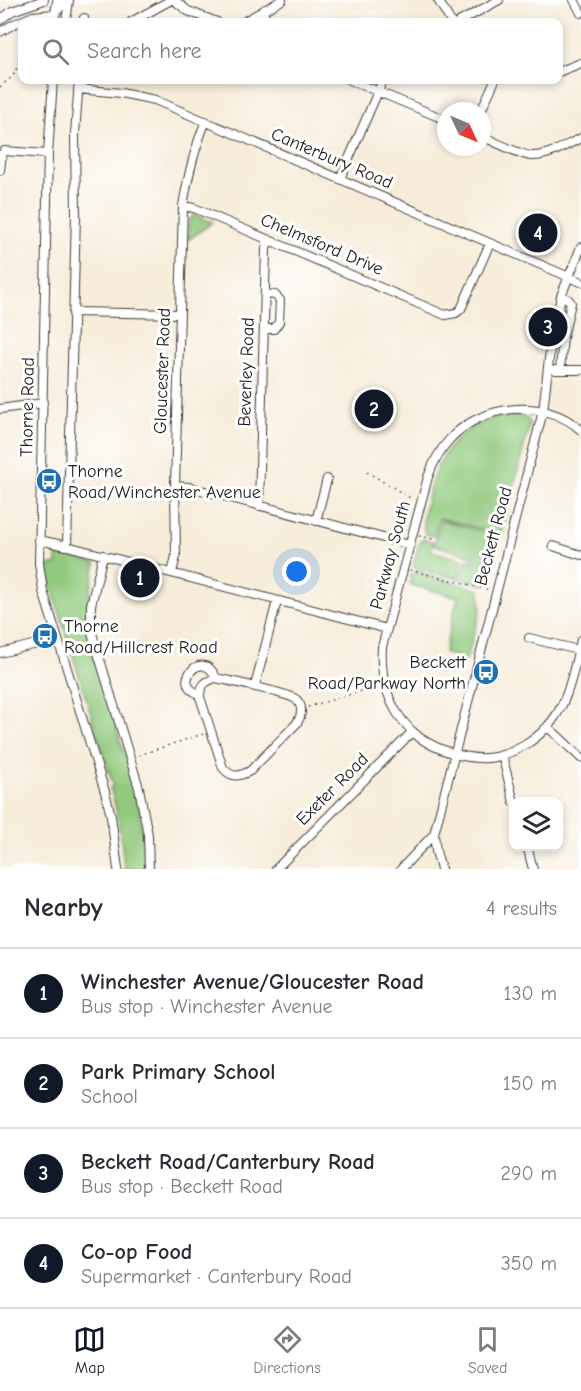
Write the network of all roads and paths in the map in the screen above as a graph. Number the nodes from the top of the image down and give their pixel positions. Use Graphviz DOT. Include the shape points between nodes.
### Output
graph roads {
  1 [pos="44,0"];
  2 [pos="57,0"];
  3 [pos="68,0"];
  4 [pos="173,0"];
  5 [pos="282,0"];
  6 [pos="438,0"];
  7 [pos="499,0"];
  8 [pos="574,0"];
  9 [pos="26,3"];
  10 [pos="266,9"];
  11 [pos="581,13"];
  12 [pos="28,18"];
  13 [pos="54,18"];
  14 [pos="66,18"];
  15 [pos="139,18"];
  16 [pos="206,18"];
  17 [pos="250,18"];
  18 [pos="264,18"];
  19 [pos="449,18"];
  20 [pos="467,18"];
  21 [pos="0,20"];
  22 [pos="18,22"];
  23 [pos="0,32"];
  24 [pos="581,63"];
  25 [pos="18,65"];
  26 [pos="563,70"];
  27 [pos="52,84"];
  28 [pos="79,84"];
  29 [pos="360,84"];
  30 [pos="381,84"];
  31 [pos="492,84"];
  32 [pos="0,87"];
  33 [pos="78,90"];
  34 [pos="377,91"];
  35 [pos="485,102"];
  36 [pos="437,116"];
  37 [pos="206,121"];
  38 [pos="581,138"];
  39 [pos="491,140"];
  40 [pos="48,154"];
  41 [pos="0,170"];
  42 [pos="340,179"];
  43 [pos="183,206"];
  44 [pos="268,239"];
  45 [pos="490,243"];
  46 [pos="581,247"];
  47 [pos="568,277"];
  48 [pos="581,282"];
  49 [pos="265,294"];
  50 [pos="561,296"];
  51 [pos="73,312"];
  52 [pos="180,314"];
  53 [pos="264,329"];
  54 [pos="548,370"];
  55 [pos="560,370"];
  56 [pos="581,370"];
  57 [pos="43,403"];
  58 [pos="0,408"];
  59 [pos="543,411"];
  60 [pos="581,430"];
  61 [pos="367,472"];
  62 [pos="327,479"];
  63 [pos="175,486"];
  64 [pos="420,504"];
  65 [pos="259,507"];
  66 [pos="315,521"];
  67 [pos="413,534"];
  68 [pos="433,539"];
  69 [pos="39,540"];
  70 [pos="410,545"];
  71 [pos="67,546"];
  72 [pos="553,546"];
  73 [pos="103,555"];
  74 [pos="581,555"];
  75 [pos="404,568"];
  76 [pos="172,573"];
  77 [pos="496,591"];
  78 [pos="277,601"];
  79 [pos="387,629"];
  80 [pos="529,638"];
  81 [pos="57,639"];
  82 [pos="581,640"];
  83 [pos="578,650"];
  84 [pos="0,653"];
  85 [pos="216,678"];
  86 [pos="571,678"];
  87 [pos="581,681"];
  88 [pos="384,684"];
  89 [pos="255,686"];
  90 [pos="200,694"];
  91 [pos="301,709"];
  92 [pos="548,727"];
  93 [pos="211,732"];
  94 [pos="412,732"];
  95 [pos="454,754"];
  96 [pos="501,755"];
  97 [pos="129,758"];
  98 [pos="581,758"];
  99 [pos="513,797"];
  100 [pos="434,834"];
  101 [pos="528,851"];
  102 [pos="117,869"];
  103 [pos="149,869"];
  104 [pos="276,869"];
  105 [pos="401,869"];
  106 [pos="441,869"];
  107 [pos="533,869"];
  1 -- 9 [label="street"];
  2 -- 13 [label="street"];
  3 -- 13 [label="street"];
  3 -- 14 [label="street"];
  4 -- 15 [label="street"];
  4 -- 16 [label="street"];
  5 -- 10 [label="street"];
  6 -- 19 [label="street"];
  7 -- 20 [label="street"];
  8 -- 11 [label="street"];
  9 -- 21 [label="street"];
  10 -- 17 [label="street"];
  10 -- 18 [label="street"];
  12 -- 13 [label="street"];
  22 -- 23 [label="street"];
  24 -- 26 [label="street"];
  25 -- 32 [label="path"];
  27 -- 40 [label="street, Thorne Road"];
  28 -- 33 [label="street"];
  29 -- 34 [label="street"];
  30 -- 34 [label="street"];
  31 -- 35 [label="street"];
  33 -- 37 [label="street, Canterbury Road" via="155,100"];
  33 -- 51 [label="street"];
  34 -- 36 [label="street"];
  34 -- 42 [label="street"];
  37 -- 42 [label="street, Canterbury Road"];
  37 -- 43 [label="street" via="188,173"];
  38 -- 39 [label="street" via="533,156"];
  40 -- 41 [label="street" via="4,151"];
  40 -- 57 [label="street, Thorne Road"];
  42 -- 45 [label="street, Canterbury Road"];
  43 -- 44 [label="street, Chelmsford Drive"];
  43 -- 52 [label="street, Gloucester Road"];
  44 -- 45 [label="street, Chelmsford Drive" via="446,315 460,309"];
  44 -- 49 [label="street, Beverley Road"];
  45 -- 47 [label="street, Canterbury Road"];
  46 -- 47 [label="street, Beckett Road"];
  47 -- 48 [label="street, Canterbury Road"];
  47 -- 50 [label="street, Beckett Road"];
  49 -- 53 [label="street, Beverley Road"];
  49 -- 53 [label="street" via="280,300 279,322 274,329"];
  50 -- 54 [label="street, Beckett Road"];
  50 -- 55 [label="street" via="571,303"];
  51 -- 52 [label="street"];
  51 -- 71 [label="street"];
  52 -- 63 [label="street, Gloucester Road"];
  53 -- 65 [label="street, Beverley Road"];
  54 -- 55 [label="street"];
  54 -- 59 [label="street, Beckett Road"];
  55 -- 56 [label="street"];
  57 -- 58 [label="street"];
  57 -- 69 [label="street, Thorne Road"];
  59 -- 60 [label="street, Parkway South"];
  59 -- 64 [label="street, Parkway South" via="500,411 473,420 457,432 433,464"];
  59 -- 77 [label="street, Beckett Road"];
  61 -- 64 [label="path"];
  62 -- 66 [label="street"];
  63 -- 65 [label="street"];
  63 -- 76 [label="street, Gloucester Road" via="176,556"];
  64 -- 67 [label="street, Parkway South"];
  65 -- 66 [label="street"];
  66 -- 70 [label="street"];
  67 -- 68 [label="path"];
  67 -- 70 [label="street, Parkway South"];
  69 -- 71 [label="street"];
  69 -- 81 [label="street, Thorne Road" via="41,577"];
  70 -- 75 [label="street, Parkway South"];
  71 -- 73 [label="street"];
  72 -- 74 [label="street"];
  73 -- 76 [label="street"];
  73 -- 97 [label="street" via="91,630"];
  75 -- 77 [label="path"];
  75 -- 79 [label="street, Parkway South"];
  76 -- 78 [label="street"];
  77 -- 95 [label="street, Beckett Road"];
  78 -- 79 [label="street"];
  78 -- 89 [label="street"];
  79 -- 88 [label="street, Parkway South" via="381,661"];
  80 -- 83 [label="street"];
  81 -- 84 [label="street"];
  81 -- 102 [label="street, Thorne Road" via="105,792"];
  82 -- 83 [label="street"];
  83 -- 86 [label="street"];
  85 -- 89 [label="street"];
  85 -- 90 [label="street" via="208,680"];
  85 -- 90 [label="street" via="205,666 192,669 187,683"];
  86 -- 87 [label="street"];
  86 -- 92 [label="street" via="566,697"];
  88 -- 91 [label="path"];
  88 -- 94 [label="street, Parkway South" via="395,710"];
  89 -- 91 [label="street" via="294,698"];
  90 -- 93 [label="street"];
  91 -- 93 [label="street" via="297,723 244,774 228,774 223,768"];
  92 -- 96 [label="street" via="526,744"];
  92 -- 98 [label="street"];
  93 -- 97 [label="path"];
  94 -- 95 [label="street, Parkway South"];
  94 -- 104 [label="street, Exeter Road"];
  95 -- 96 [label="street, Parkway South" via="482,758"];
  95 -- 100 [label="street, Beckett Road"];
  96 -- 99 [label="street"];
  97 -- 103 [label="street" via="144,812"];
  100 -- 105 [label="street, Beckett Road"];
  100 -- 106 [label="street, Beckett Road"];
  101 -- 107 [label="street"];
}
